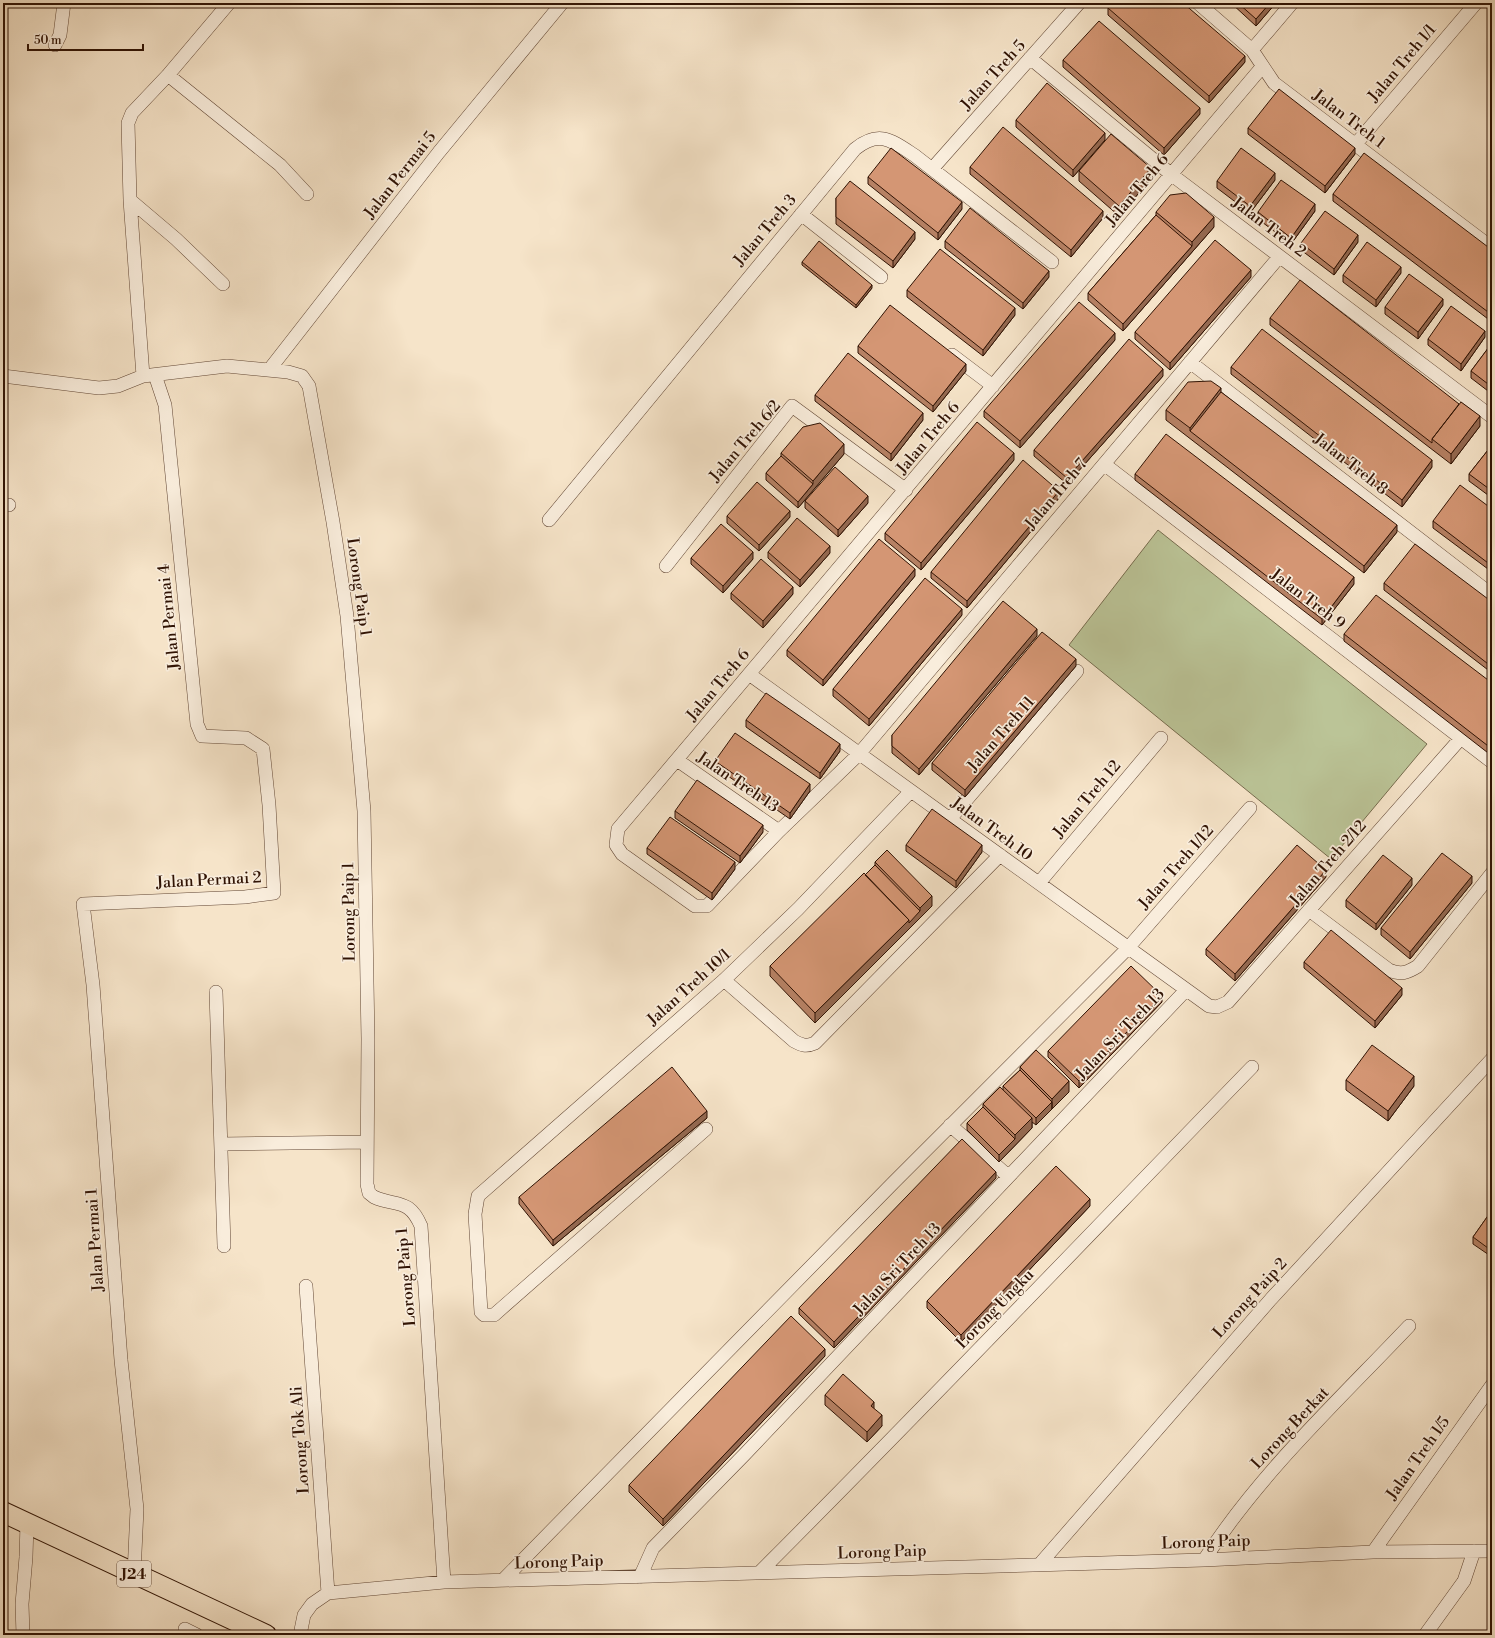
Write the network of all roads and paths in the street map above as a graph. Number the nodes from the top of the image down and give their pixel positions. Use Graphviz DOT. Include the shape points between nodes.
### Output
graph roads {
  1 [pos="64,3"];
  2 [pos="229,3"];
  3 [pos="562,3"];
  4 [pos="1079,3"];
  5 [pos="1198,3"];
  6 [pos="1292,3"];
  7 [pos="1476,3"];
  8 [pos="55,45"];
  9 [pos="1252,50"];
  10 [pos="1030,58"];
  11 [pos="1262,67"];
  12 [pos="168,75"];
  13 [pos="1355,145"];
  14 [pos="932,169"];
  15 [pos="1172,175"];
  16 [pos="307,194"];
  17 [pos="130,200"];
  18 [pos="801,214"];
  19 [pos="1492,248"];
  20 [pos="1279,256"];
  21 [pos="1052,262"];
  22 [pos="881,277"];
  23 [pos="223,284"];
  24 [pos="945,349"];
  25 [pos="1190,362"];
  26 [pos="269,370"];
  27 [pos="149,375"];
  28 [pos="3,376"];
  29 [pos="993,386"];
  30 [pos="1492,417"];
  31 [pos="1104,464"];
  32 [pos="906,490"];
  33 [pos="549,520"];
  34 [pos="666,566"];
  35 [pos="1492,595"];
  36 [pos="1077,671"];
  37 [pos="749,674"];
  38 [pos="1161,738"];
  39 [pos="1461,738"];
  40 [pos="859,754"];
  41 [pos="677,760"];
  42 [pos="1492,762"];
  43 [pos="911,791"];
  44 [pos="269,806"];
  45 [pos="1250,808"];
  46 [pos="950,819"];
  47 [pos="779,831"];
  48 [pos="1000,855"];
  49 [pos="1492,873"];
  50 [pos="1039,883"];
  51 [pos="83,904"];
  52 [pos="707,906"];
  53 [pos="1309,910"];
  54 [pos="1128,948"];
  55 [pos="724,980"];
  56 [pos="1186,990"];
  57 [pos="216,992"];
  58 [pos="1217,1007"];
  59 [pos="1492,1059"];
  60 [pos="1252,1067"];
  61 [pos="950,1125"];
  62 [pos="706,1129"];
  63 [pos="366,1142"];
  64 [pos="221,1144"];
  65 [pos="1008,1176"];
  66 [pos="224,1246"];
  67 [pos="306,1286"];
  68 [pos="1409,1326"];
  69 [pos="1492,1385"];
  70 [pos="3,1512"];
  71 [pos="27,1523"];
  72 [pos="1474,1551"];
  73 [pos="1492,1551"];
  74 [pos="1373,1552"];
  75 [pos="1204,1560"];
  76 [pos="1039,1565"];
  77 [pos="759,1573"];
  78 [pos="134,1574"];
  79 [pos="640,1576"];
  80 [pos="503,1580"];
  81 [pos="444,1582"];
  82 [pos="328,1593"];
  83 [pos="184,1629"];
  84 [pos="23,1635"];
  85 [pos="197,1635"];
  86 [pos="266,1635"];
  87 [pos="300,1635"];
  88 [pos="1425,1635"];
  1 -- 8 [label="street" via="60,34"];
  2 -- 12 [label="street"];
  3 -- 26 [label="street, Jalan Permai 5" via="439,152"];
  4 -- 10 [label="street, Jalan Treh 5"];
  5 -- 9 [label="street, Jalan Treh 1"];
  6 -- 9 [label="street"];
  7 -- 13 [label="street, Jalan Treh 1/1"];
  9 -- 11 [label="street, Jalan Treh 1"];
  10 -- 14 [label="street, Jalan Treh 5"];
  10 -- 15 [label="street, Jalan Treh 2"];
  11 -- 13 [label="street, Jalan Treh 1" via="1274,83"];
  11 -- 15 [label="street, Jalan Treh 6"];
  12 -- 16 [label="street" via="280,165"];
  12 -- 17 [label="street" via="129,118 127,128"];
  13 -- 19 [label="street, Jalan Treh 1"];
  14 -- 18 [label="street, Jalan Treh 3" via="892,140 866,140 855,149"];
  14 -- 21 [label="street, Jalan Treh 3"];
  15 -- 20 [label="street, Jalan Treh 2"];
  15 -- 29 [label="street, Jalan Treh 6"];
  17 -- 23 [label="street"];
  17 -- 27 [label="street"];
  18 -- 22 [label="street"];
  18 -- 33 [label="street, Jalan Treh 3"];
  20 -- 25 [label="street, Jalan Treh 7"];
  20 -- 30 [label="street, Jalan Treh 2"];
  24 -- 29 [label="street"];
  25 -- 31 [label="street, Jalan Treh 7"];
  25 -- 35 [label="street, Jalan Treh 8"];
  26 -- 27 [label="street, Lorong Paip 1" via="227,366"];
  26 -- 63 [label="street, Lorong Paip 1" via="302,376 310,386 347,616 364,811 368,1039"];
  27 -- 28 [label="street, Lorong Paip 1" via="118,386 100,388"];
  27 -- 44 [label="street, Jalan Permai 4" via="165,405 197,724 202,736 246,738 262,749"];
  29 -- 32 [label="street, Jalan Treh 6"];
  31 -- 39 [label="street, Jalan Treh 9"];
  31 -- 40 [label="street, Jalan Treh 7"];
  32 -- 34 [label="street, Jalan Treh 6/2" via="792,406"];
  32 -- 37 [label="street, Jalan Treh 6"];
  36 -- 46 [label="street, Jalan Treh 11"];
  37 -- 40 [label="street, Jalan Treh 10"];
  37 -- 41 [label="street, Jalan Treh 6"];
  38 -- 50 [label="street, Jalan Treh 12"];
  39 -- 42 [label="street, Jalan Treh 9"];
  39 -- 53 [label="street, Jalan Treh 2/12"];
  40 -- 43 [label="street, Jalan Treh 10"];
  40 -- 47 [label="street, Jalan Treh 7"];
  41 -- 47 [label="street, Jalan Treh 13"];
  41 -- 52 [label="street, Jalan Treh 6" via="618,829 616,845 622,854 694,906"];
  43 -- 46 [label="street, Jalan Treh 10"];
  43 -- 55 [label="street, Jalan Treh 10/1" via="798,909"];
  44 -- 51 [label="street, Jalan Permai 2" via="274,893 245,897"];
  45 -- 54 [label="street, Jalan Treh 1/12"];
  46 -- 48 [label="street, Jalan Treh 10"];
  47 -- 52 [label="street, Jalan Treh 7"];
  48 -- 50 [label="street, Jalan Treh 10"];
  48 -- 55 [label="street" via="815,1043 809,1046 794,1041"];
  49 -- 53 [label="street" via="1418,966 1408,973 1389,970"];
  50 -- 54 [label="street, Jalan Treh 10"];
  51 -- 78 [label="street, Jalan Permai 1" via="93,985 121,1360 137,1509"];
  53 -- 58 [label="street, Jalan Treh 2/12" via="1228,1002"];
  54 -- 56 [label="street, Jalan Treh 10"];
  54 -- 61 [label="street, Jalan Treh 1/12"];
  55 -- 62 [label="street, Jalan Treh 10/1" via="478,1196 475,1214 481,1312 484,1315 494,1314"];
  56 -- 58 [label="street, Jalan Treh 10" via="1209,1006"];
  56 -- 65 [label="street, Jalan Sri Treh 13"];
  57 -- 64 [label="street"];
  59 -- 76 [label="street, Lorong Paip 2" via="1271,1299"];
  60 -- 77 [label="street, Lorong Ungku" via="975,1355"];
  61 -- 65 [label="street"];
  61 -- 80 [label="street, Jalan Treh 1/12"];
  63 -- 64 [label="street"];
  63 -- 81 [label="street, Lorong Paip 1" via="369,1193 380,1200 409,1208 416,1214 421,1226"];
  64 -- 66 [label="street"];
  65 -- 79 [label="street, Jalan Sri Treh 13" via="653,1548"];
  67 -- 82 [label="street, Lorong Tok Ali"];
  68 -- 75 [label="street, Lorong Berkat" via="1235,1514"];
  69 -- 74 [label="street, Jalan Treh 1/5"];
  70 -- 71 [label="main road, J24"];
  71 -- 78 [label="main road, J24"];
  71 -- 84 [label="street" via="22,1604"];
  72 -- 73 [label="street, Lorong Paip"];
  72 -- 74 [label="street, Lorong Paip"];
  72 -- 88 [label="street" via="1464,1581"];
  74 -- 75 [label="street, Lorong Paip"];
  75 -- 76 [label="street, Lorong Paip"];
  76 -- 77 [label="street, Lorong Paip"];
  77 -- 79 [label="street, Lorong Paip"];
  78 -- 86 [label="main road, J24"];
  79 -- 80 [label="street, Lorong Paip"];
  80 -- 81 [label="street, Lorong Paip"];
  81 -- 82 [label="street, Lorong Paip"];
  82 -- 87 [label="street, Lorong Paip" via="312,1604 304,1615"];
  83 -- 85 [label="street"];
}
